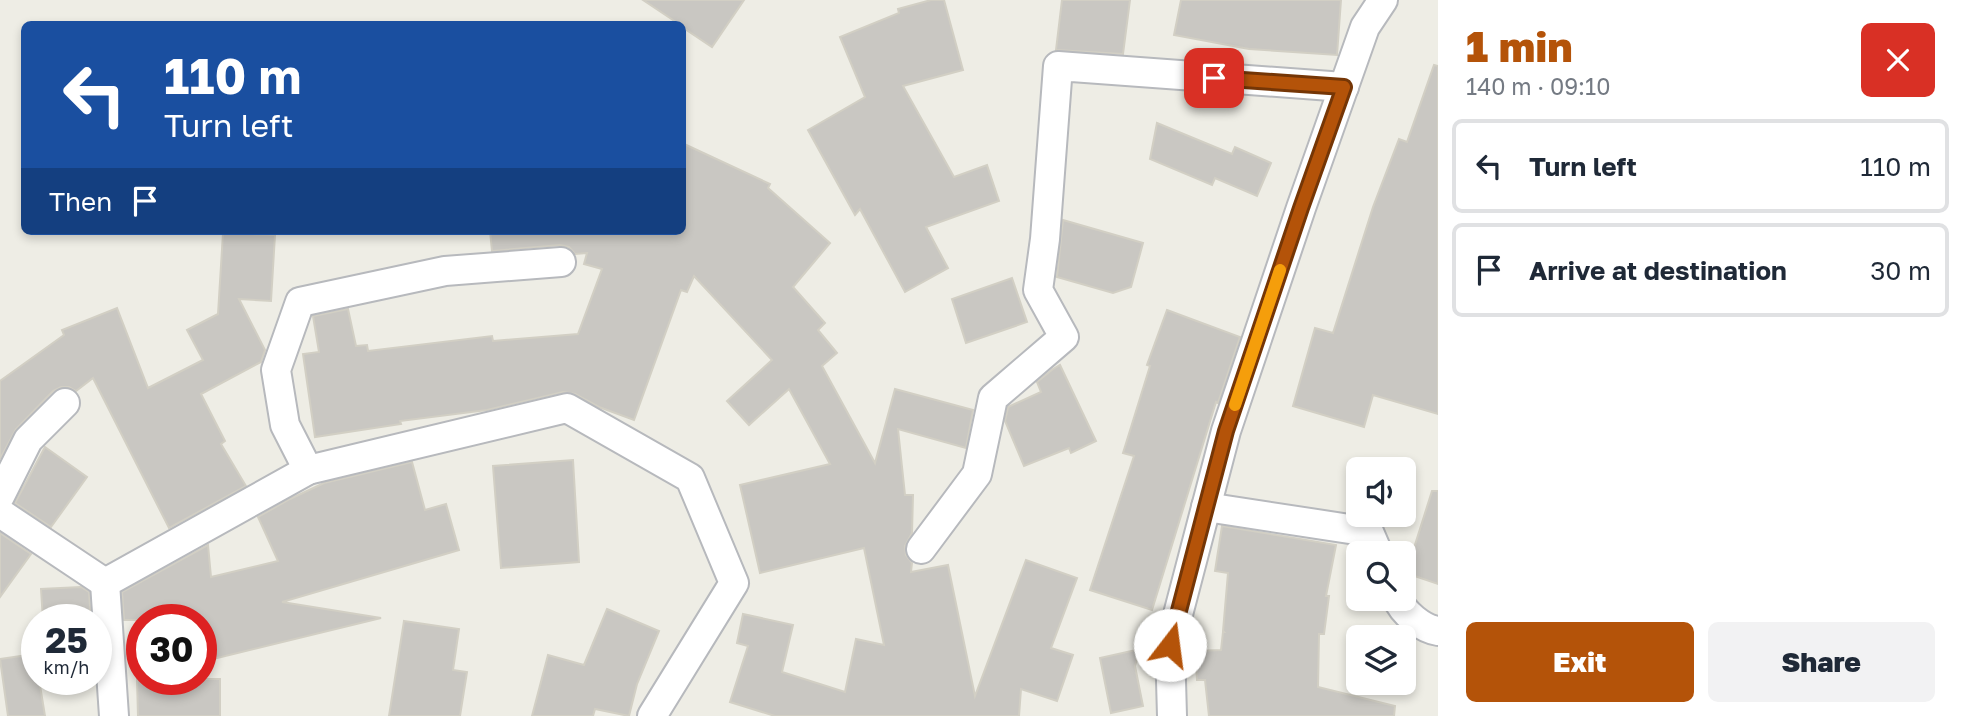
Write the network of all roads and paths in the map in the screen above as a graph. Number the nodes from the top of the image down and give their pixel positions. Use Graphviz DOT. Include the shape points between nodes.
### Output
graph roads {
  1 [pos="1383,0"];
  2 [pos="1344,87"];
  3 [pos="561,262"];
  4 [pos="65,403"];
  5 [pos="308,470"];
  6 [pos="0,496"];
  7 [pos="1206,508"];
  8 [pos="0,513"];
  9 [pos="1373,541"];
  10 [pos="921,549"];
  11 [pos="105,583"];
  12 [pos="1407,611"];
  13 [pos="1438,631"];
  14 [pos="114,716"];
  15 [pos="652,716"];
  16 [pos="1172,716"];
  1 -- 2 [label="street" via="1365,27"];
  2 -- 7 [label="street" via="1226,431"];
  2 -- 10 [label="street" via="1058,66 1038,290 1064,337 993,398 976,474"];
  3 -- 5 [label="street" via="445,271 300,302 276,370 285,425"];
  4 -- 6 [label="street" via="28,440"];
  5 -- 11 [label="street"];
  5 -- 15 [label="street" via="568,408 690,478 734,583"];
  7 -- 9 [label="street" via="1370,532"];
  7 -- 16 [label="street" via="1170,645"];
  8 -- 11 [label="street"];
  11 -- 14 [label="street"];
  12 -- 13 [label="street" via="1428,629"];
}
